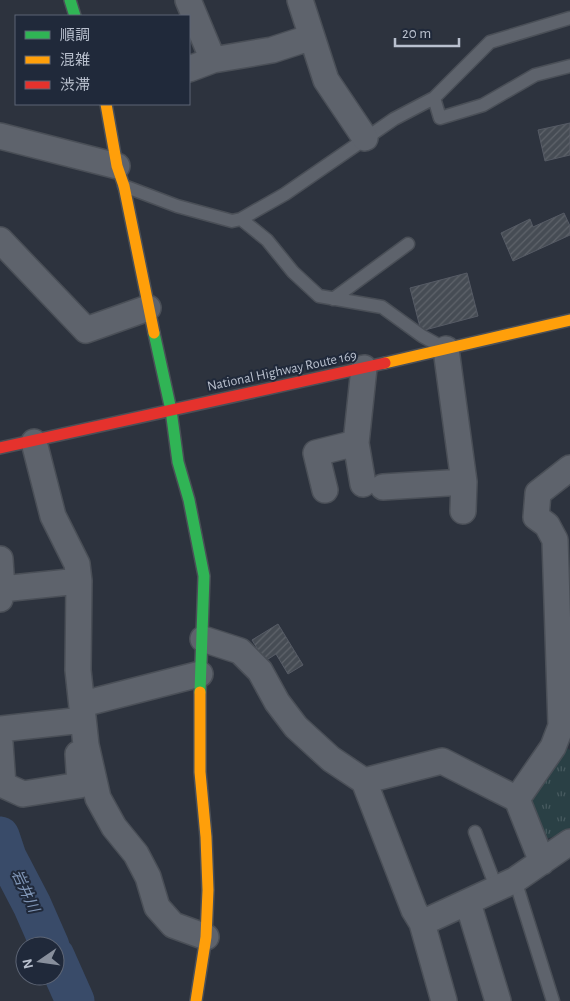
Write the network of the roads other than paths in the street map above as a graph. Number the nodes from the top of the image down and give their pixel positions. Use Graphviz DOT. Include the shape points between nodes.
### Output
graph roads {
  1 [pos="70,0"];
  2 [pos="188,0"];
  3 [pos="300,0"];
  4 [pos="75,15"];
  5 [pos="570,18"];
  6 [pos="312,37"];
  7 [pos="213,60"];
  8 [pos="570,66"];
  9 [pos="190,69"];
  10 [pos="434,98"];
  11 [pos="106,105"];
  12 [pos="0,136"];
  13 [pos="365,138"];
  14 [pos="120,176"];
  15 [pos="241,219"];
  16 [pos="0,240"];
  17 [pos="408,244"];
  18 [pos="333,299"];
  19 [pos="148,308"];
  20 [pos="570,320"];
  21 [pos="446,349"];
  22 [pos="364,368"];
  23 [pos="171,410"];
  24 [pos="34,442"];
  25 [pos="356,443"];
  26 [pos="0,448"];
  27 [pos="570,468"];
  28 [pos="464,482"];
  29 [pos="325,490"];
  30 [pos="463,511"];
  31 [pos="0,559"];
  32 [pos="80,581"];
  33 [pos="1,594"];
  34 [pos="564,605"];
  35 [pos="203,639"];
  36 [pos="200,674"];
  37 [pos="83,712"];
  38 [pos="0,728"];
  39 [pos="0,743"];
  40 [pos="86,745"];
  41 [pos="364,781"];
  42 [pos="517,799"];
  43 [pos="475,832"];
  44 [pos="570,842"];
  45 [pos="542,862"];
  46 [pos="506,884"];
  47 [pos="468,903"];
  48 [pos="422,923"];
  49 [pos="206,937"];
  50 [pos="196,1001"];
  51 [pos="444,1001"];
  52 [pos="498,1001"];
  53 [pos="553,1001"];
  1 -- 4 [label="main road"];
  2 -- 7 [label="street"];
  3 -- 6 [label="street"];
  5 -- 10 [label="lane" via="490,42"];
  6 -- 7 [label="street" via="272,50"];
  6 -- 13 [label="street" via="326,80"];
  7 -- 9 [label="street"];
  8 -- 10 [label="lane" via="535,75 483,106 440,118"];
  10 -- 13 [label="lane"];
  11 -- 14 [label="main road"];
  12 -- 14 [label="street"];
  13 -- 15 [label="lane" via="285,194"];
  14 -- 15 [label="lane" via="177,206 232,221"];
  14 -- 19 [label="main road"];
  15 -- 18 [label="lane" via="267,240 318,296"];
  16 -- 19 [label="street" via="86,330"];
  17 -- 18 [label="lane"];
  18 -- 21 [label="lane" via="382,307"];
  19 -- 23 [label="main road"];
  20 -- 21 [label="main road, National Highway Route 169"];
  21 -- 22 [label="main road, National Highway Route 169"];
  21 -- 28 [label="street"];
  22 -- 23 [label="main road, National Highway Route 169"];
  22 -- 25 [label="street"];
  23 -- 24 [label="main road, National Highway Route 169"];
  23 -- 35 [label="main road" via="178,462 204,576"];
  24 -- 26 [label="main road, National Highway Route 169"];
  24 -- 32 [label="street" via="53,516 77,564"];
  25 -- 28 [label="street" via="373,486"];
  25 -- 29 [label="street" via="316,453"];
  27 -- 34 [label="street" via="538,493 536,517 547,525 555,540"];
  28 -- 30 [label="street"];
  31 -- 33 [label="street"];
  32 -- 33 [label="street"];
  32 -- 37 [label="street" via="78,670"];
  34 -- 42 [label="street" via="560,726 553,746"];
  35 -- 36 [label="main road"];
  35 -- 41 [label="street" via="240,651 260,671 296,728 331,760"];
  36 -- 37 [label="street"];
  36 -- 49 [label="main road" via="200,772 208,890"];
  37 -- 38 [label="street"];
  37 -- 40 [label="street"];
  39 -- 40 [label="street" via="3,785 23,794 80,784 77,749"];
  40 -- 49 [label="street" via="98,798 114,827 136,854 148,876 157,906 173,925"];
  41 -- 42 [label="street" via="442,761"];
  41 -- 48 [label="street"];
  42 -- 45 [label="street"];
  43 -- 46 [label="lane"];
  44 -- 45 [label="street"];
  45 -- 46 [label="street"];
  46 -- 47 [label="street"];
  46 -- 53 [label="lane"];
  47 -- 48 [label="street"];
  47 -- 52 [label="street"];
  48 -- 51 [label="street"];
  49 -- 50 [label="main road"];
}
